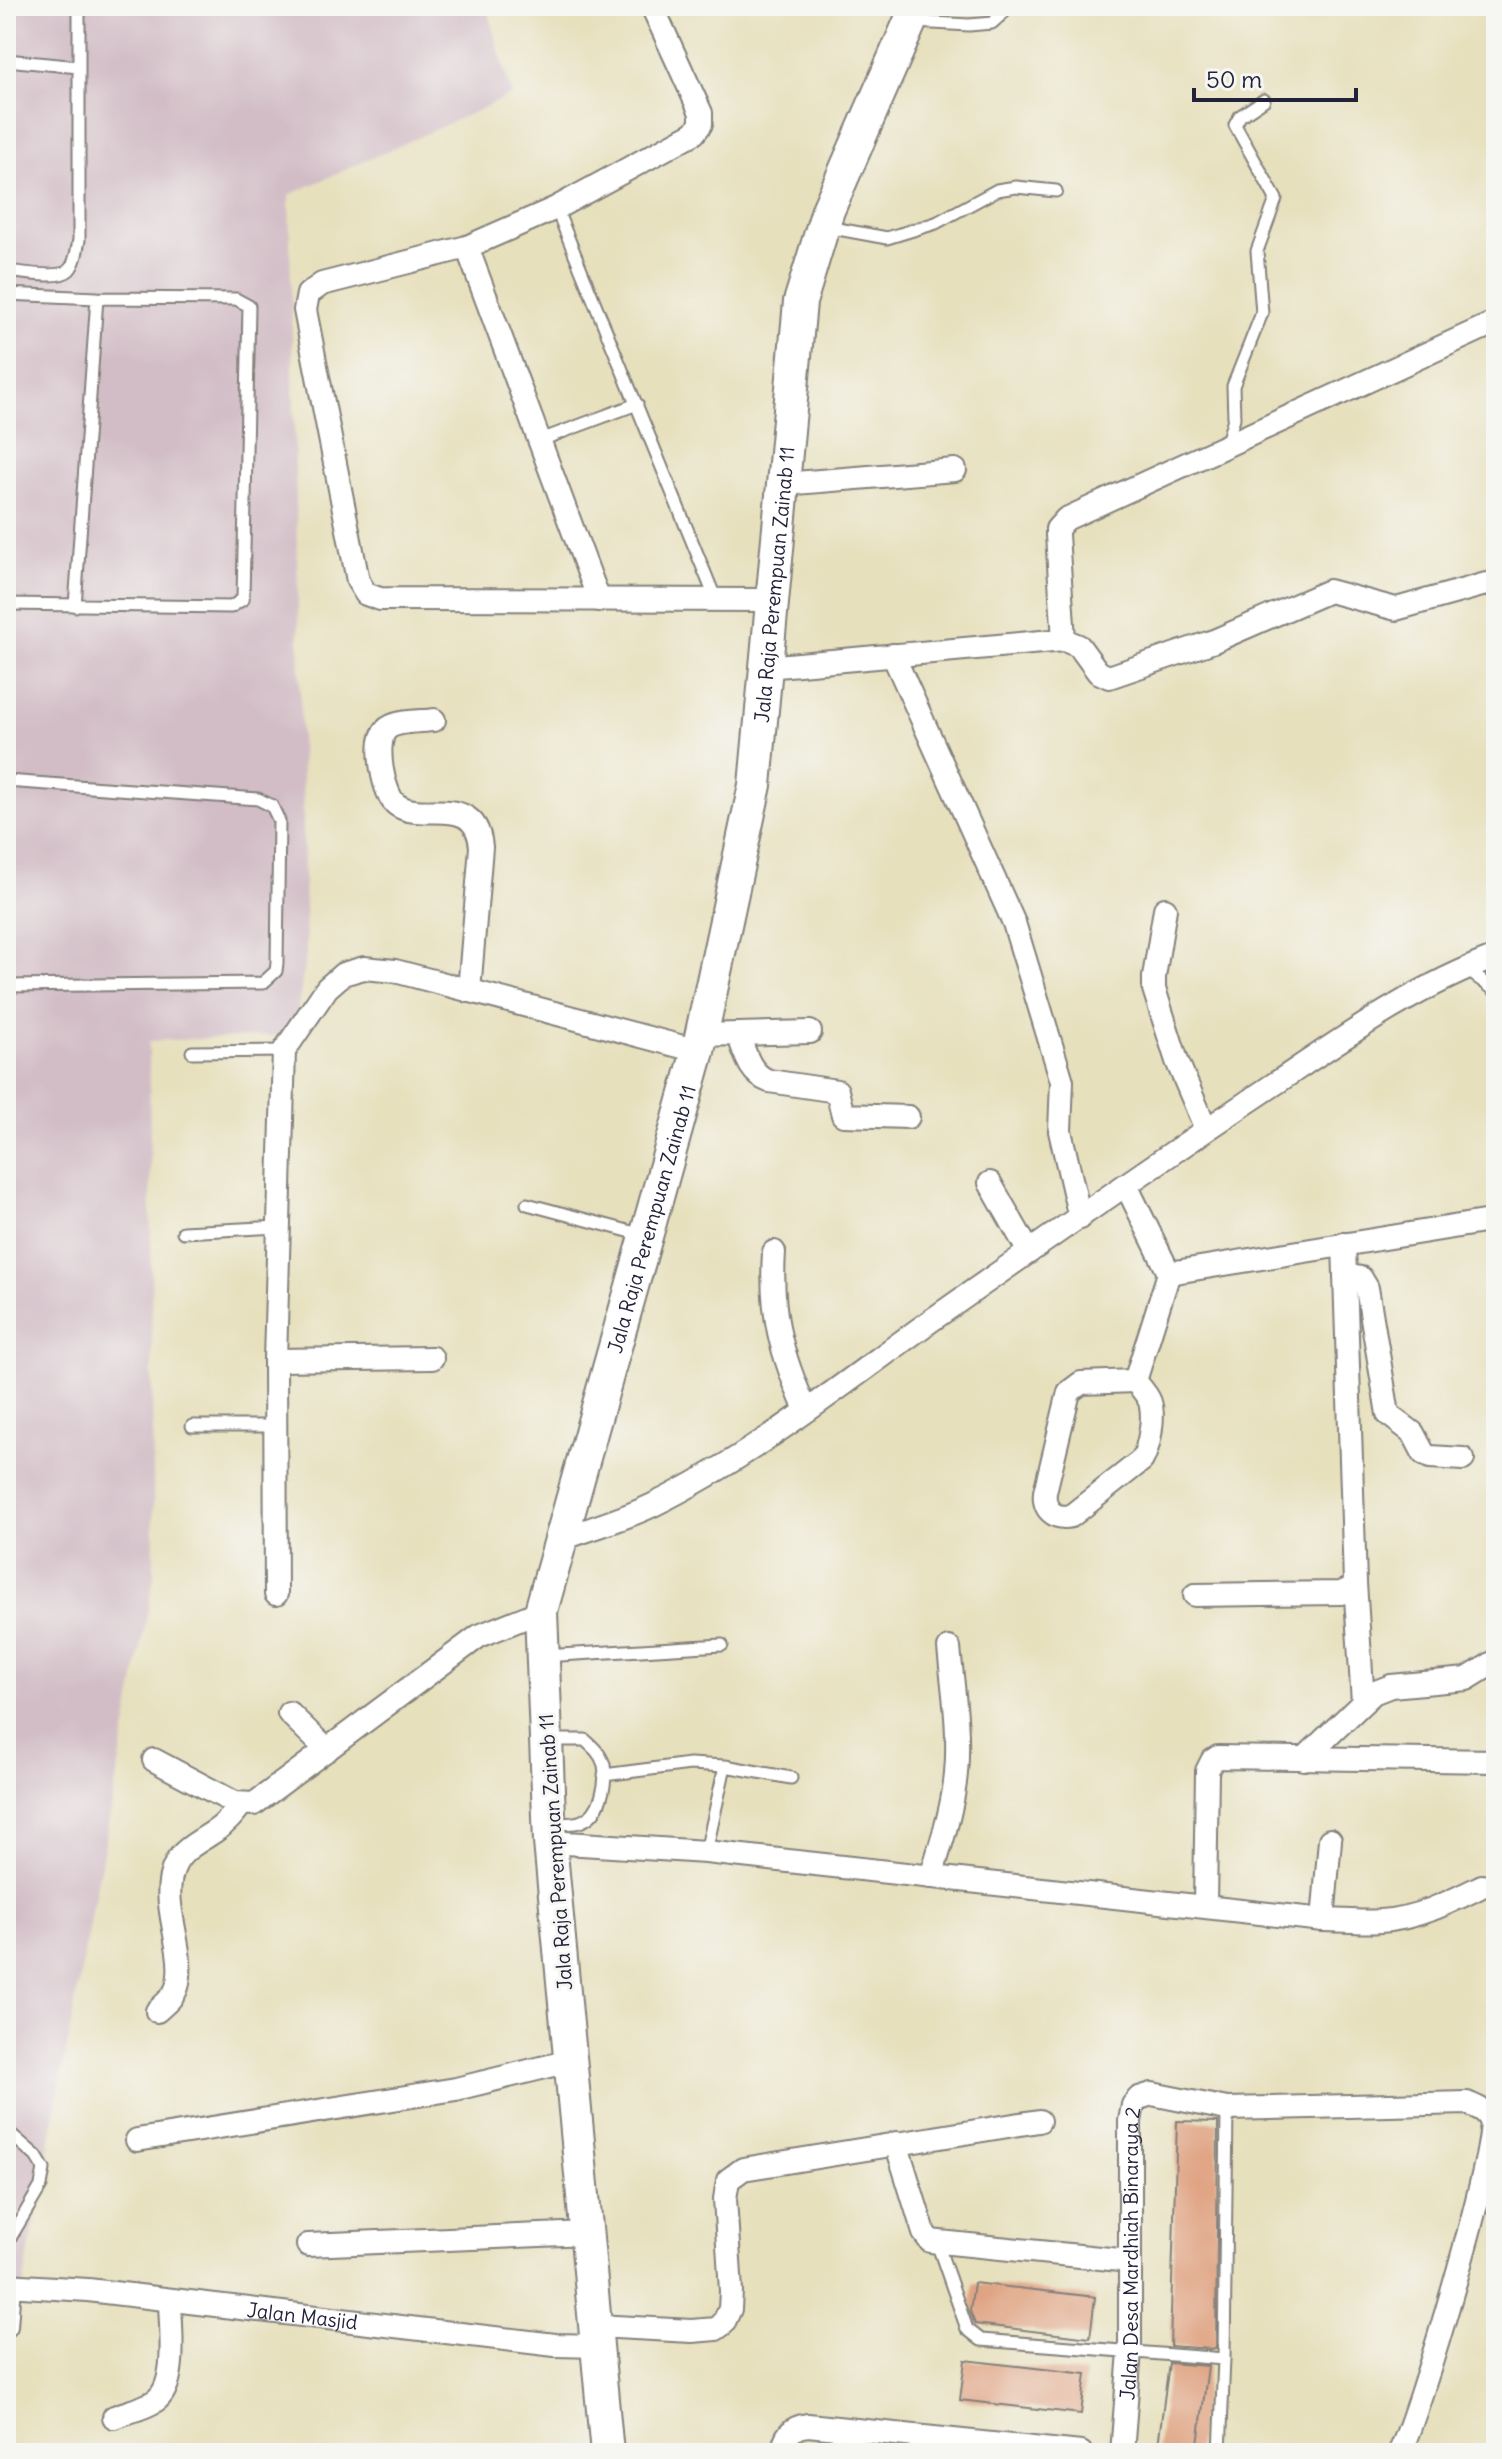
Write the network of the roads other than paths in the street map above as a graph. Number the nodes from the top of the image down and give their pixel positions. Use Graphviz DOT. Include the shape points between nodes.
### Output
graph roads {
  1 [pos="79,6"];
  2 [pos="652,6"];
  3 [pos="1011,6"];
  4 [pos="914,14"];
  5 [pos="6,60"];
  6 [pos="79,67"];
  7 [pos="1264,100"];
  8 [pos="1056,191"];
  9 [pos="556,208"];
  10 [pos="823,227"];
  11 [pos="467,247"];
  12 [pos="6,271"];
  13 [pos="6,294"];
  14 [pos="97,298"];
  15 [pos="1496,322"];
  16 [pos="637,404"];
  17 [pos="538,441"];
  18 [pos="1225,446"];
  19 [pos="955,470"];
  20 [pos="783,484"];
  21 [pos="1486,584"];
  22 [pos="599,600"];
  23 [pos="716,600"];
  24 [pos="772,600"];
  25 [pos="6,604"];
  26 [pos="75,606"];
  27 [pos="1064,640"];
  28 [pos="893,655"];
  29 [pos="766,667"];
  30 [pos="434,720"];
  31 [pos="6,781"];
  32 [pos="1165,909"];
  33 [pos="1496,957"];
  34 [pos="1467,969"];
  35 [pos="6,986"];
  36 [pos="469,991"];
  37 [pos="1496,991"];
  38 [pos="810,1032"];
  39 [pos="738,1034"];
  40 [pos="699,1043"];
  41 [pos="284,1051"];
  42 [pos="192,1052"];
  43 [pos="908,1117"];
  44 [pos="1206,1129"];
  45 [pos="990,1183"];
  46 [pos="1126,1185"];
  47 [pos="527,1204"];
  48 [pos="1080,1218"];
  49 [pos="1496,1220"];
  50 [pos="279,1227"];
  51 [pos="183,1232"];
  52 [pos="648,1236"];
  53 [pos="1344,1244"];
  54 [pos="774,1252"];
  55 [pos="1029,1252"];
  56 [pos="1169,1273"];
  57 [pos="1345,1275"];
  58 [pos="432,1358"];
  59 [pos="275,1360"];
  60 [pos="1135,1381"];
  61 [pos="806,1410"];
  62 [pos="1388,1414"];
  63 [pos="1350,1415"];
  64 [pos="192,1426"];
  65 [pos="275,1426"];
  66 [pos="1463,1459"];
  67 [pos="562,1539"];
  68 [pos="1355,1583"];
  69 [pos="276,1594"];
  70 [pos="1195,1595"];
  71 [pos="541,1611"];
  72 [pos="722,1645"];
  73 [pos="949,1648"];
  74 [pos="543,1656"];
  75 [pos="1496,1661"];
  76 [pos="1363,1702"];
  77 [pos="289,1713"];
  78 [pos="548,1740"];
  79 [pos="327,1750"];
  80 [pos="1304,1759"];
  81 [pos="154,1760"];
  82 [pos="1496,1761"];
  83 [pos="725,1766"];
  84 [pos="604,1775"];
  85 [pos="791,1778"];
  86 [pos="241,1805"];
  87 [pos="550,1833"];
  88 [pos="1330,1840"];
  89 [pos="706,1852"];
  90 [pos="931,1877"];
  91 [pos="1482,1886"];
  92 [pos="1205,1905"];
  93 [pos="1323,1920"];
  94 [pos="157,2011"];
  95 [pos="570,2061"];
  96 [pos="1227,2109"];
  97 [pos="1039,2121"];
  98 [pos="6,2130"];
  99 [pos="137,2140"];
  100 [pos="896,2143"];
  101 [pos="587,2233"];
  102 [pos="937,2243"];
  103 [pos="6,2245"];
  104 [pos="308,2245"];
  105 [pos="1130,2261"];
  106 [pos="8,2286"];
  107 [pos="170,2300"];
  108 [pos="6,2313"];
  109 [pos="6,2326"];
  110 [pos="597,2336"];
  111 [pos="1130,2351"];
  112 [pos="1224,2359"];
  113 [pos="114,2417"];
  114 [pos="607,2453"];
  115 [pos="783,2453"];
  116 [pos="1081,2453"];
  117 [pos="1122,2453"];
  118 [pos="1220,2453"];
  119 [pos="1399,2453"];
  1 -- 6 [label="lane"];
  2 -- 9 [label="street" via="701,113 701,124 694,133"];
  3 -- 4 [label="lane" via="992,23 969,25"];
  4 -- 10 [label="main road, Jala Raja Perempuan Zainab 11"];
  5 -- 6 [label="lane"];
  6 -- 12 [label="lane" via="75,260 59,275"];
  7 -- 18 [label="lane" via="1235,125 1276,199 1257,251 1262,313 1233,386 1234,418"];
  8 -- 10 [label="lane" via="997,190 936,223 887,238"];
  9 -- 11 [label="street"];
  9 -- 16 [label="lane"];
  10 -- 20 [label="main road, Jala Raja Perempuan Zainab 11" via="800,302"];
  11 -- 17 [label="street"];
  11 -- 22 [label="street" via="322,284 305,301 358,581 366,594 380,599"];
  13 -- 14 [label="lane"];
  14 -- 26 [label="lane"];
  14 -- 26 [label="lane" via="236,299 249,306 243,599 231,607"];
  15 -- 18 [label="street"];
  16 -- 17 [label="lane"];
  16 -- 23 [label="lane"];
  17 -- 22 [label="street"];
  18 -- 27 [label="street" via="1061,523 1057,535"];
  19 -- 20 [label="street"];
  20 -- 24 [label="main road, Jala Raja Perempuan Zainab 11"];
  21 -- 27 [label="street" via="1396,609 1329,591 1214,641 1109,677 1098,672 1079,646"];
  22 -- 23 [label="street"];
  23 -- 24 [label="street"];
  24 -- 29 [label="main road, Jala Raja Perempuan Zainab 11"];
  25 -- 26 [label="lane"];
  27 -- 28 [label="street"];
  28 -- 29 [label="street"];
  28 -- 48 [label="street" via="1014,923 1062,1081 1060,1131"];
  29 -- 40 [label="main road, Jala Raja Perempuan Zainab 11" via="755,785"];
  30 -- 36 [label="street" via="385,730 380,742 384,784 395,804 462,815 477,829 481,847"];
  31 -- 35 [label="lane" via="258,799 272,806 279,821 277,963 263,983"];
  32 -- 44 [label="street" via="1154,989"];
  33 -- 34 [label="street"];
  34 -- 37 [label="lane"];
  34 -- 44 [label="street" via="1403,1002"];
  36 -- 40 [label="street"];
  36 -- 41 [label="street" via="395,971 353,969 327,988"];
  38 -- 39 [label="street"];
  39 -- 40 [label="street"];
  39 -- 43 [label="street" via="751,1067 763,1079 837,1091 843,1115"];
  40 -- 52 [label="main road, Jala Raja Perempuan Zainab 11"];
  41 -- 42 [label="lane"];
  41 -- 50 [label="street"];
  44 -- 46 [label="street"];
  45 -- 55 [label="street"];
  46 -- 48 [label="street"];
  46 -- 56 [label="street"];
  47 -- 52 [label="lane"];
  48 -- 55 [label="street"];
  49 -- 53 [label="street"];
  50 -- 51 [label="lane"];
  50 -- 59 [label="street"];
  52 -- 67 [label="main road, Jala Raja Perempuan Zainab 11"];
  53 -- 56 [label="street"];
  53 -- 57 [label="street"];
  54 -- 61 [label="street" via="773,1296 783,1358"];
  55 -- 61 [label="street"];
  56 -- 60 [label="street"];
  57 -- 62 [label="street" via="1361,1278 1367,1288"];
  57 -- 63 [label="street"];
  58 -- 59 [label="street"];
  59 -- 65 [label="street"];
  60 -- 60 [label="street" via="1081,1383 1069,1392 1045,1492 1050,1513 1071,1516 1142,1460 1151,1407"];
  61 -- 67 [label="street" via="697,1482"];
  62 -- 63 [label="street"];
  62 -- 66 [label="street" via="1413,1433 1430,1457"];
  63 -- 68 [label="street"];
  64 -- 65 [label="lane"];
  65 -- 69 [label="street"];
  67 -- 71 [label="main road, Jala Raja Perempuan Zainab 11"];
  68 -- 70 [label="street" via="1341,1593"];
  68 -- 76 [label="street"];
  71 -- 74 [label="main road, Jala Raja Perempuan Zainab 11"];
  71 -- 79 [label="street" via="479,1636"];
  72 -- 74 [label="lane"];
  73 -- 90 [label="street" via="956,1772"];
  74 -- 78 [label="main road, Jala Raja Perempuan Zainab 11"];
  75 -- 76 [label="street" via="1467,1679 1391,1686"];
  76 -- 80 [label="street"];
  77 -- 79 [label="street"];
  78 -- 84 [label="lane" via="585,1740 598,1753"];
  78 -- 87 [label="main road, Jala Raja Perempuan Zainab 11"];
  79 -- 86 [label="street" via="260,1801"];
  80 -- 82 [label="street"];
  80 -- 92 [label="street" via="1223,1756 1209,1765"];
  81 -- 86 [label="street"];
  83 -- 84 [label="lane" via="690,1764"];
  83 -- 85 [label="lane"];
  83 -- 89 [label="lane"];
  84 -- 87 [label="lane" via="595,1811"];
  86 -- 94 [label="street" via="176,1861 171,1916 177,1987"];
  87 -- 89 [label="street"];
  87 -- 95 [label="main road, Jala Raja Perempuan Zainab 11"];
  88 -- 93 [label="street"];
  89 -- 90 [label="street"];
  90 -- 92 [label="street"];
  91 -- 93 [label="street" via="1407,1917"];
  92 -- 93 [label="street"];
  95 -- 99 [label="street" via="456,2089"];
  95 -- 101 [label="main road, Jala Raja Perempuan Zainab 11"];
  96 -- 105 [label="street, Jalan Desa Mardhiah Binaraya 2" via="1152,2094 1133,2105"];
  96 -- 112 [label="lane"];
  96 -- 119 [label="street" via="1467,2103 1483,2110 1492,2122 1465,2246"];
  97 -- 100 [label="street"];
  98 -- 103 [label="lane" via="44,2169 41,2186"];
  100 -- 102 [label="street" via="924,2233"];
  100 -- 110 [label="street, Jalan Masjid" via="743,2169 728,2180 725,2199 730,2309 723,2324 716,2329"];
  101 -- 104 [label="street"];
  101 -- 110 [label="main road, Jala Raja Perempuan Zainab 11"];
  102 -- 105 [label="street"];
  102 -- 111 [label="lane" via="963,2321 981,2340"];
  105 -- 111 [label="street, Jalan Desa Mardhiah Binaraya 2"];
  106 -- 107 [label="street, Jalan Masjid"];
  106 -- 108 [label="street"];
  107 -- 110 [label="street, Jalan Masjid" via="555,2345"];
  107 -- 113 [label="street" via="169,2382 154,2402"];
  108 -- 109 [label="street"];
  110 -- 114 [label="main road, Jala Raja Perempuan Zainab 11"];
  111 -- 112 [label="lane"];
  111 -- 117 [label="street, Jalan Desa Mardhiah Binaraya 2"];
  112 -- 118 [label="lane"];
  115 -- 116 [label="street" via="792,2430 808,2425"];
}
